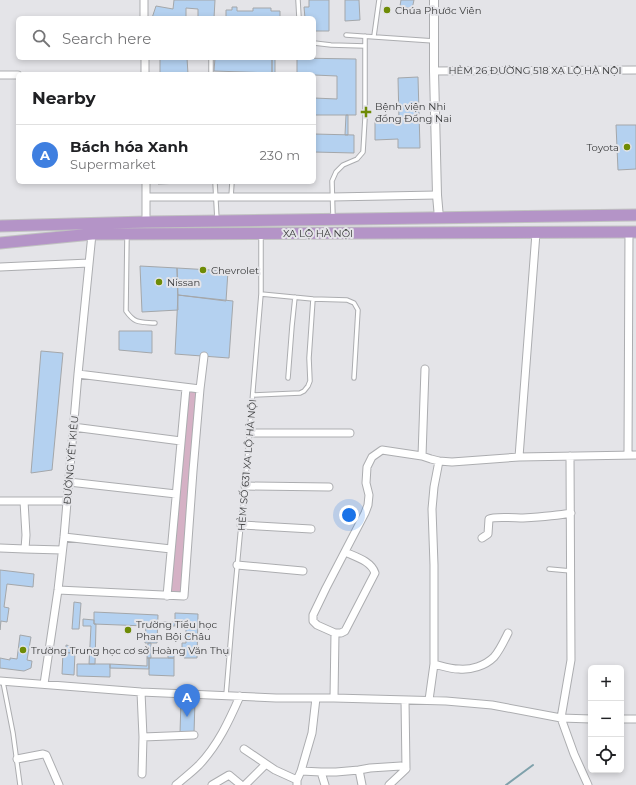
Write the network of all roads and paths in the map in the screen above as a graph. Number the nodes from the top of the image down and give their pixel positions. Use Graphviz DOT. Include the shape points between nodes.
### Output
graph roads {
  1 [pos="144,0"];
  2 [pos="298,0"];
  3 [pos="379,0"];
  4 [pos="434,0"];
  5 [pos="144,16"];
  6 [pos="298,16"];
  7 [pos="346,35"];
  8 [pos="366,36"];
  9 [pos="374,36"];
  10 [pos="434,41"];
  11 [pos="316,43"];
  12 [pos="365,46"];
  13 [pos="145,60"];
  14 [pos="211,60"];
  15 [pos="636,70"];
  16 [pos="434,71"];
  17 [pos="145,72"];
  18 [pos="212,72"];
  19 [pos="0,75"];
  20 [pos="16,75"];
  21 [pos="146,184"];
  22 [pos="215,184"];
  23 [pos="232,184"];
  24 [pos="437,194"];
  25 [pos="146,197"];
  26 [pos="216,197"];
  27 [pos="231,197"];
  28 [pos="332,197"];
  29 [pos="636,215"];
  30 [pos="439,218"];
  31 [pos="333,220"];
  32 [pos="217,221"];
  33 [pos="146,222"];
  34 [pos="0,226"];
  35 [pos="632,232"];
  36 [pos="536,233"];
  37 [pos="92,234"];
  38 [pos="127,234"];
  39 [pos="260,234"];
  40 [pos="0,243"];
  41 [pos="89,263"];
  42 [pos="0,267"];
  43 [pos="261,294"];
  44 [pos="295,297"];
  45 [pos="313,299"];
  46 [pos="155,323"];
  47 [pos="204,356"];
  48 [pos="425,369"];
  49 [pos="78,374"];
  50 [pos="288,378"];
  51 [pos="354,378"];
  52 [pos="186,388"];
  53 [pos="200,389"];
  54 [pos="253,395"];
  55 [pos="73,427"];
  56 [pos="250,432"];
  57 [pos="350,433"];
  58 [pos="181,441"];
  59 [pos="628,455"];
  60 [pos="636,455"];
  61 [pos="422,456"];
  62 [pos="570,456"];
  63 [pos="519,457"];
  64 [pos="439,461"];
  65 [pos="69,482"];
  66 [pos="245,486"];
  67 [pos="329,487"];
  68 [pos="176,494"];
  69 [pos="0,501"];
  70 [pos="24,501"];
  71 [pos="67,501"];
  72 [pos="571,513"];
  73 [pos="241,526"];
  74 [pos="311,529"];
  75 [pos="64,537"];
  76 [pos="482,538"];
  77 [pos="0,548"];
  78 [pos="26,549"];
  79 [pos="171,549"];
  80 [pos="62,550"];
  81 [pos="345,552"];
  82 [pos="237,565"];
  83 [pos="549,570"];
  84 [pos="303,571"];
  85 [pos="571,571"];
  86 [pos="58,590"];
  87 [pos="167,596"];
  88 [pos="335,633"];
  89 [pos="508,633"];
  90 [pos="434,664"];
  91 [pos="1,681"];
  92 [pos="44,684"];
  93 [pos="141,692"];
  94 [pos="226,695"];
  95 [pos="240,696"];
  96 [pos="316,698"];
  97 [pos="334,698"];
  98 [pos="405,700"];
  99 [pos="429,700"];
  100 [pos="561,718"];
  101 [pos="636,718"];
  102 [pos="588,719"];
  103 [pos="624,719"];
  104 [pos="194,735"];
  105 [pos="143,737"];
  106 [pos="244,748"];
  107 [pos="17,759"];
  108 [pos="266,764"];
  109 [pos="406,769"];
  110 [pos="359,770"];
  111 [pos="301,771"];
  112 [pos="321,772"];
  113 [pos="142,774"];
  114 [pos="297,782"];
  115 [pos="20,785"];
  116 [pos="59,785"];
  117 [pos="176,785"];
  118 [pos="212,785"];
  119 [pos="242,785"];
  120 [pos="245,785"];
  121 [pos="325,785"];
  122 [pos="362,785"];
  123 [pos="389,785"];
  124 [pos="588,785"];
  1 -- 5 [label="street"];
  2 -- 6 [label="lane"];
  3 -- 9 [label="lane"];
  4 -- 10 [label="street"];
  7 -- 8 [label="lane"];
  8 -- 9 [label="lane"];
  8 -- 12 [label="lane"];
  9 -- 10 [label="lane"];
  10 -- 16 [label="street"];
  11 -- 12 [label="lane"];
  12 -- 28 [label="lane" via="363,152 357,159 343,165 336,172 332,181"];
  13 -- 17 [label="street"];
  14 -- 18 [label="lane"];
  15 -- 16 [label="street, HẺM 26 ĐƯỜNG 518 XA LỘ HÀ NỘI"];
  16 -- 24 [label="street"];
  19 -- 20 [label="street"];
  21 -- 25 [label="street"];
  22 -- 26 [label="lane"];
  23 -- 27 [label="lane"];
  24 -- 28 [label="street"];
  24 -- 30 [label="street"];
  25 -- 26 [label="street"];
  25 -- 33 [label="street"];
  26 -- 27 [label="street"];
  26 -- 32 [label="lane"];
  27 -- 28 [label="street"];
  28 -- 31 [label="lane"];
  29 -- 30 [label="highway, XA LỘ HÀ NỘI"];
  30 -- 31 [label="highway, XA LỘ HÀ NỘI"];
  31 -- 32 [label="highway, XA LỘ HÀ NỘI"];
  32 -- 33 [label="highway, XA LỘ HÀ NỘI"];
  33 -- 34 [label="highway, XA LỘ HÀ NỘI"];
  35 -- 36 [label="highway, XA LỘ HÀ NỘI"];
  35 -- 59 [label="street"];
  36 -- 39 [label="highway, XA LỘ HÀ NỘI"];
  36 -- 63 [label="street"];
  37 -- 38 [label="highway, XA LỘ HÀ NỘI"];
  37 -- 40 [label="highway, XA LỘ HÀ NỘI"];
  37 -- 41 [label="street, ĐƯỜNG YẾT KIÊU"];
  38 -- 39 [label="highway, XA LỘ HÀ NỘI"];
  38 -- 46 [label="lane" via="126,311 137,322"];
  39 -- 43 [label="lane, HẺM SỐ 631 XA LỘ HÀ NỘI"];
  41 -- 42 [label="street"];
  41 -- 49 [label="street, ĐƯỜNG YẾT KIÊU"];
  43 -- 44 [label="lane"];
  43 -- 54 [label="lane, HẺM SỐ 631 XA LỘ HÀ NỘI"];
  44 -- 45 [label="lane"];
  44 -- 50 [label="lane"];
  45 -- 51 [label="lane" via="347,300 354,303 358,310"];
  45 -- 54 [label="lane" via="308,386 300,393"];
  47 -- 53 [label="street"];
  48 -- 61 [label="street"];
  49 -- 52 [label="street"];
  49 -- 55 [label="street, ĐƯỜNG YẾT KIÊU"];
  52 -- 53 [label="street"];
  52 -- 58 [label="street"];
  53 -- 87 [label="street" via="184,596"];
  54 -- 56 [label="lane, HẺM SỐ 631 XA LỘ HÀ NỘI"];
  55 -- 58 [label="street"];
  55 -- 65 [label="street, ĐƯỜNG YẾT KIÊU"];
  56 -- 57 [label="street"];
  56 -- 66 [label="lane, HẺM SỐ 631 XA LỘ HÀ NỘI"];
  58 -- 68 [label="street"];
  59 -- 60 [label="street"];
  59 -- 62 [label="street"];
  61 -- 64 [label="street"];
  61 -- 81 [label="street" via="382,450 372,457 367,467 368,505"];
  62 -- 63 [label="street"];
  62 -- 72 [label="street"];
  63 -- 64 [label="street"];
  64 -- 90 [label="street" via="432,509"];
  65 -- 68 [label="street"];
  65 -- 71 [label="street, ĐƯỜNG YẾT KIÊU"];
  66 -- 67 [label="street"];
  66 -- 73 [label="lane, HẺM SỐ 631 XA LỘ HÀ NỘI"];
  68 -- 79 [label="street"];
  69 -- 70 [label="street"];
  70 -- 71 [label="street"];
  70 -- 78 [label="street"];
  71 -- 75 [label="street, ĐƯỜNG YẾT KIÊU"];
  72 -- 76 [label="street" via="523,518 493,517 489,519 488,534"];
  72 -- 85 [label="street"];
  73 -- 74 [label="street"];
  73 -- 82 [label="lane, HẺM SỐ 631 XA LỘ HÀ NỘI"];
  75 -- 79 [label="street"];
  75 -- 80 [label="street, ĐƯỜNG YẾT KIÊU"];
  77 -- 78 [label="street"];
  78 -- 80 [label="street"];
  79 -- 87 [label="street"];
  80 -- 86 [label="street, ĐƯỜNG YẾT KIÊU"];
  81 -- 88 [label="street" via="313,615 313,621 317,625"];
  81 -- 88 [label="street" via="367,562 375,573 346,631 341,634"];
  82 -- 84 [label="street"];
  82 -- 94 [label="lane, HẺM SỐ 631 XA LỘ HÀ NỘI"];
  83 -- 85 [label="lane"];
  85 -- 100 [label="street" via="571,660"];
  86 -- 87 [label="street"];
  86 -- 92 [label="street, ĐƯỜNG YẾT KIÊU"];
  88 -- 97 [label="street"];
  89 -- 90 [label="street" via="494,657 475,668 458,669"];
  90 -- 99 [label="street"];
  91 -- 92 [label="street"];
  91 -- 107 [label="lane"];
  92 -- 93 [label="street"];
  93 -- 94 [label="street"];
  93 -- 105 [label="street"];
  94 -- 95 [label="street"];
  95 -- 96 [label="street"];
  95 -- 117 [label="street" via="213,748 199,765"];
  96 -- 97 [label="street"];
  96 -- 111 [label="street" via="312,733"];
  97 -- 98 [label="street"];
  98 -- 99 [label="street"];
  98 -- 109 [label="street"];
  99 -- 100 [label="street" via="492,705"];
  100 -- 102 [label="street"];
  100 -- 124 [label="street"];
  101 -- 103 [label="street"];
  104 -- 105 [label="street"];
  105 -- 113 [label="street"];
  106 -- 108 [label="street"];
  107 -- 115 [label="lane"];
  107 -- 116 [label="street" via="43,754"];
  108 -- 114 [label="street"];
  108 -- 120 [label="street"];
  109 -- 110 [label="street" via="401,766"];
  109 -- 123 [label="street"];
  110 -- 112 [label="street"];
  110 -- 122 [label="street"];
  111 -- 112 [label="street"];
  111 -- 114 [label="street"];
  112 -- 121 [label="street"];
  118 -- 119 [label="street" via="229,775"];
}
